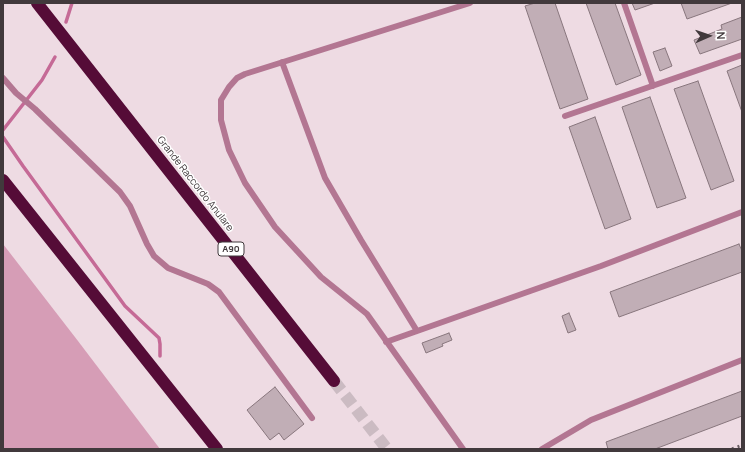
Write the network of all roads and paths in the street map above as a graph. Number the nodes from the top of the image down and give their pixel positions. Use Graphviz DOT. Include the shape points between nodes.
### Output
graph roads {
  1 [pos="35,3"];
  2 [pos="470,3"];
  3 [pos="624,3"];
  4 [pos="742,55"];
  5 [pos="282,62"];
  6 [pos="3,78"];
  7 [pos="653,86"];
  8 [pos="565,116"];
  9 [pos="3,180"];
  10 [pos="742,212"];
  11 [pos="417,331"];
  12 [pos="386,342"];
  13 [pos="742,360"];
  14 [pos="334,381"];
  15 [pos="312,418"];
  16 [pos="217,449"];
  17 [pos="463,449"];
  18 [pos="542,449"];
  1 -- 14 [label="highway, Grande Raccordo Anulare / A90"];
  2 -- 5 [label="lane"];
  3 -- 7 [label="lane"];
  4 -- 7 [label="lane"];
  5 -- 11 [label="lane" via="325,178"];
  5 -- 12 [label="lane" via="245,74 229,87 222,100 221,120 229,150 245,183 275,227 321,277 367,314"];
  6 -- 15 [label="lane" via="120,192 130,206 154,256 168,268 208,284 219,292"];
  7 -- 8 [label="lane"];
  9 -- 16 [label="highway"];
  10 -- 11 [label="lane"];
  11 -- 12 [label="lane"];
  12 -- 17 [label="lane"];
  13 -- 18 [label="lane" via="591,420"];
}
